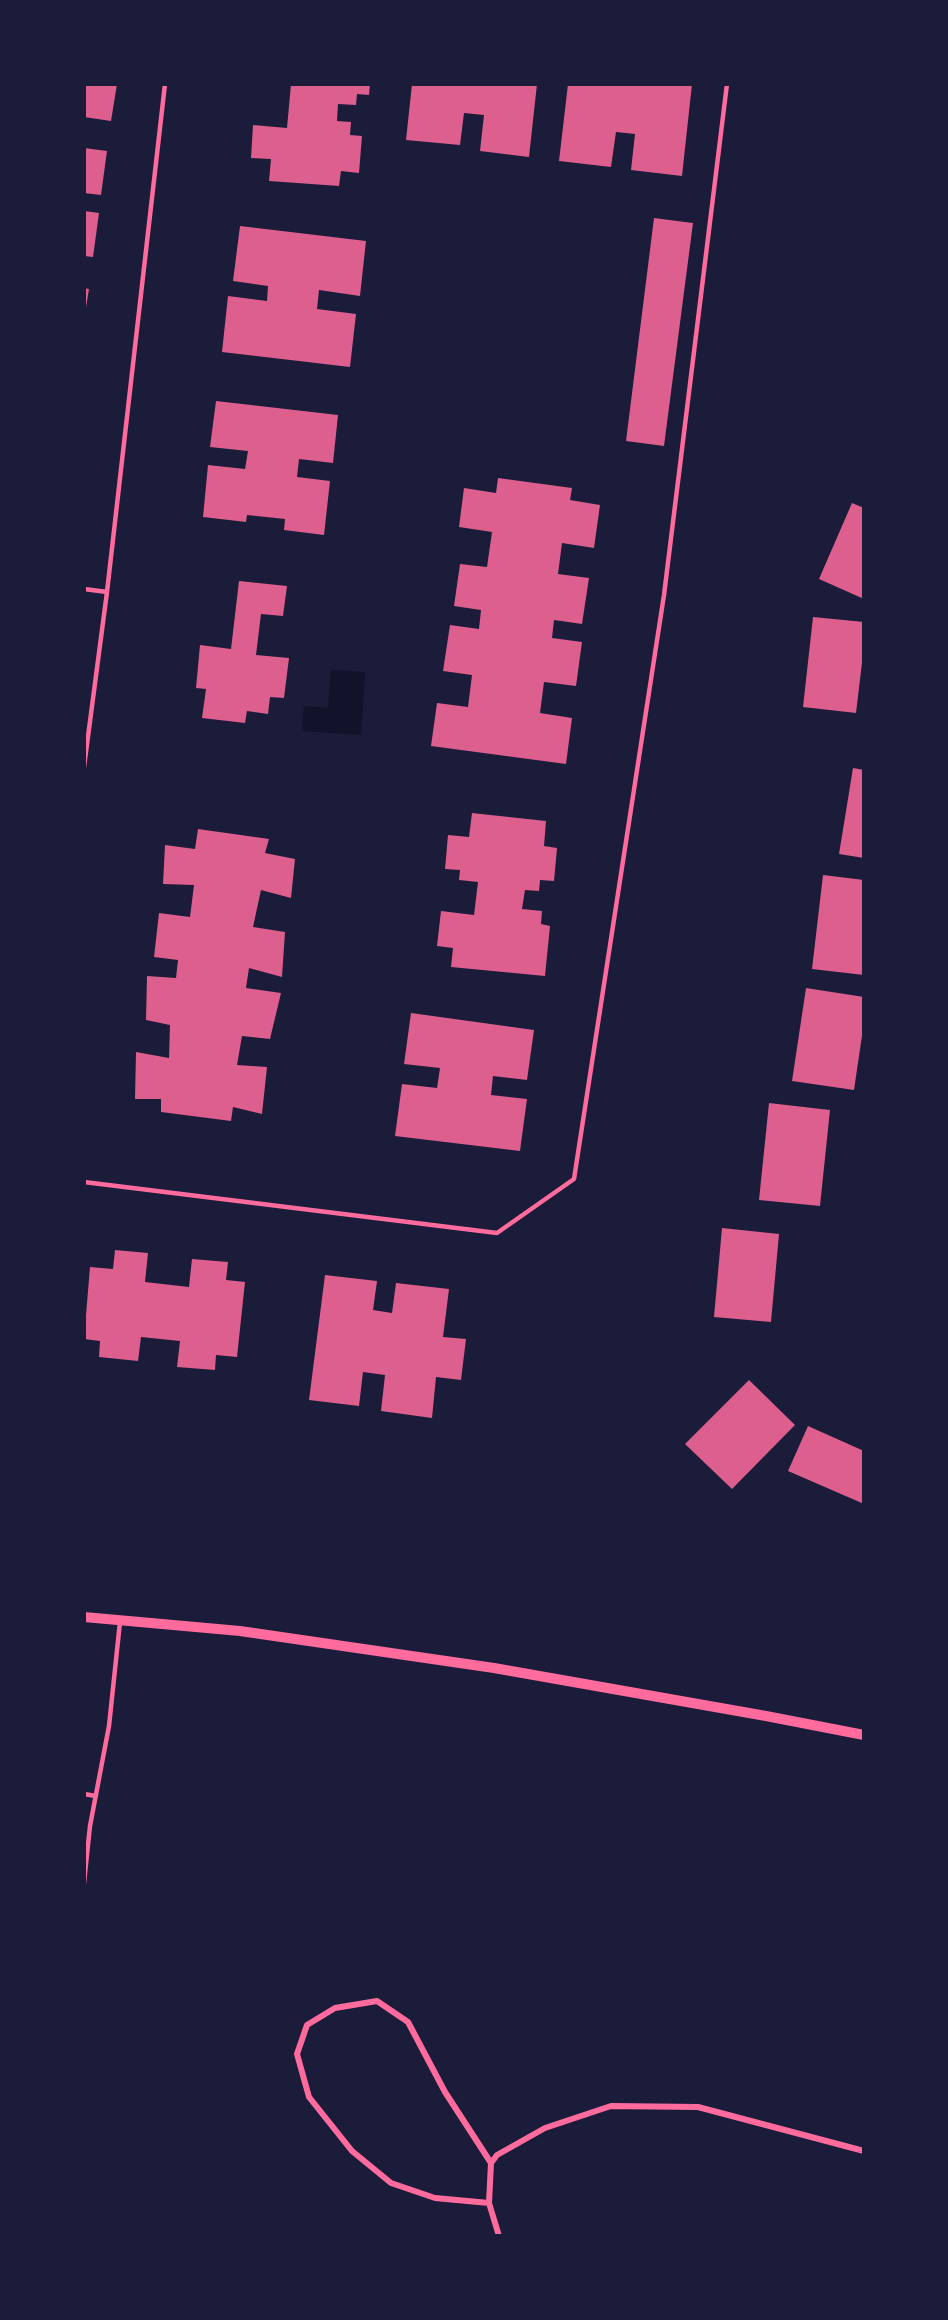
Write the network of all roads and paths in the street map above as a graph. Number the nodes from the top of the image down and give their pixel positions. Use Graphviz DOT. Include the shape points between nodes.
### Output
graph roads {
  1 [pos="165,84"];
  2 [pos="727,84"];
  3 [pos="84,590"];
  4 [pos="107,591"];
  5 [pos="84,767"];
  6 [pos="84,1182"];
  7 [pos="84,1617"];
  8 [pos="121,1620"];
  9 [pos="864,1735"];
  10 [pos="84,1794"];
  11 [pos="96,1796"];
  12 [pos="84,1883"];
  13 [pos="864,2151"];
  14 [pos="491,2163"];
  15 [pos="489,2203"];
  16 [pos="499,2236"];
  1 -- 4 [label="lane"];
  2 -- 6 [label="lane" via="664,595 574,1179 497,1233"];
  3 -- 4 [label="lane"];
  4 -- 5 [label="lane"];
  7 -- 8 [label="street"];
  8 -- 9 [label="street" via="240,1631 494,1668"];
  8 -- 11 [label="lane" via="109,1726"];
  10 -- 11 [label="lane"];
  11 -- 12 [label="lane"];
  13 -- 14 [label="street" via="698,2107 611,2106 545,2128 497,2155"];
  14 -- 15 [label="street"];
  14 -- 15 [label="street" via="445,2092 408,2022 377,2001 335,2008 307,2025 297,2054 309,2097 352,2151 391,2183 435,2198"];
  15 -- 16 [label="street"];
}
